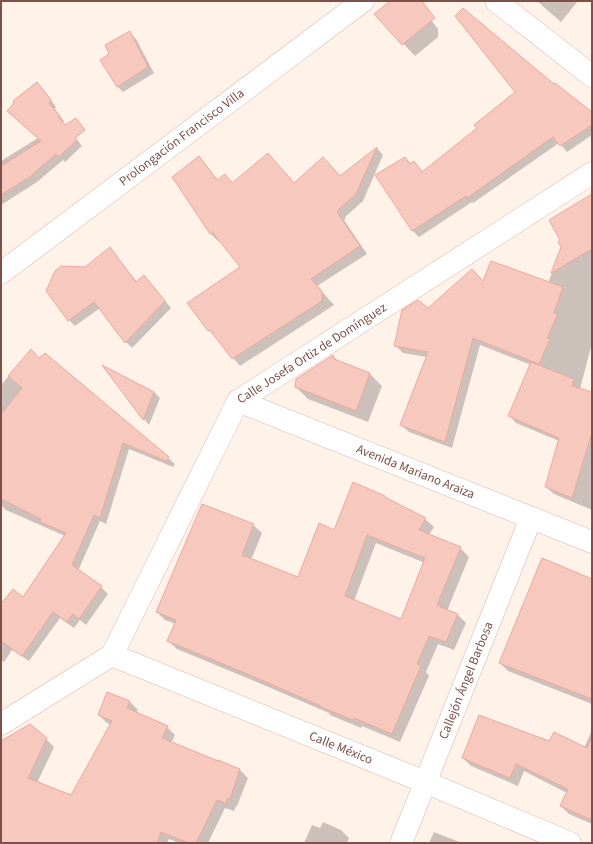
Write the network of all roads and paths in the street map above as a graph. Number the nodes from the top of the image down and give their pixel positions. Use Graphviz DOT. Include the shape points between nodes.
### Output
graph roads {
  1 [pos="363,1"];
  2 [pos="496,1"];
  3 [pos="592,76"];
  4 [pos="592,173"];
  5 [pos="1,273"];
  6 [pos="238,401"];
  7 [pos="531,518"];
  8 [pos="592,542"];
  9 [pos="112,655"];
  10 [pos="1,724"];
  11 [pos="425,782"];
  12 [pos="401,843"];
  13 [pos="570,843"];
  1 -- 5 [label="street, Prolongación Francisco Villa"];
  2 -- 3 [label="street"];
  4 -- 6 [label="street, Calle Josefa Ortiz de Domínguez"];
  6 -- 7 [label="street, Avenida Mariano Araiza"];
  6 -- 9 [label="street, Calle Josefa Ortiz de Domínguez"];
  7 -- 8 [label="street, Avenida Mariano Araiza"];
  7 -- 11 [label="street, Callejón Ángel Barbosa"];
  9 -- 10 [label="street"];
  9 -- 11 [label="street, Calle México"];
  11 -- 12 [label="street, Callejón Ángel Barbosa"];
  11 -- 13 [label="street, Calle México"];
}
